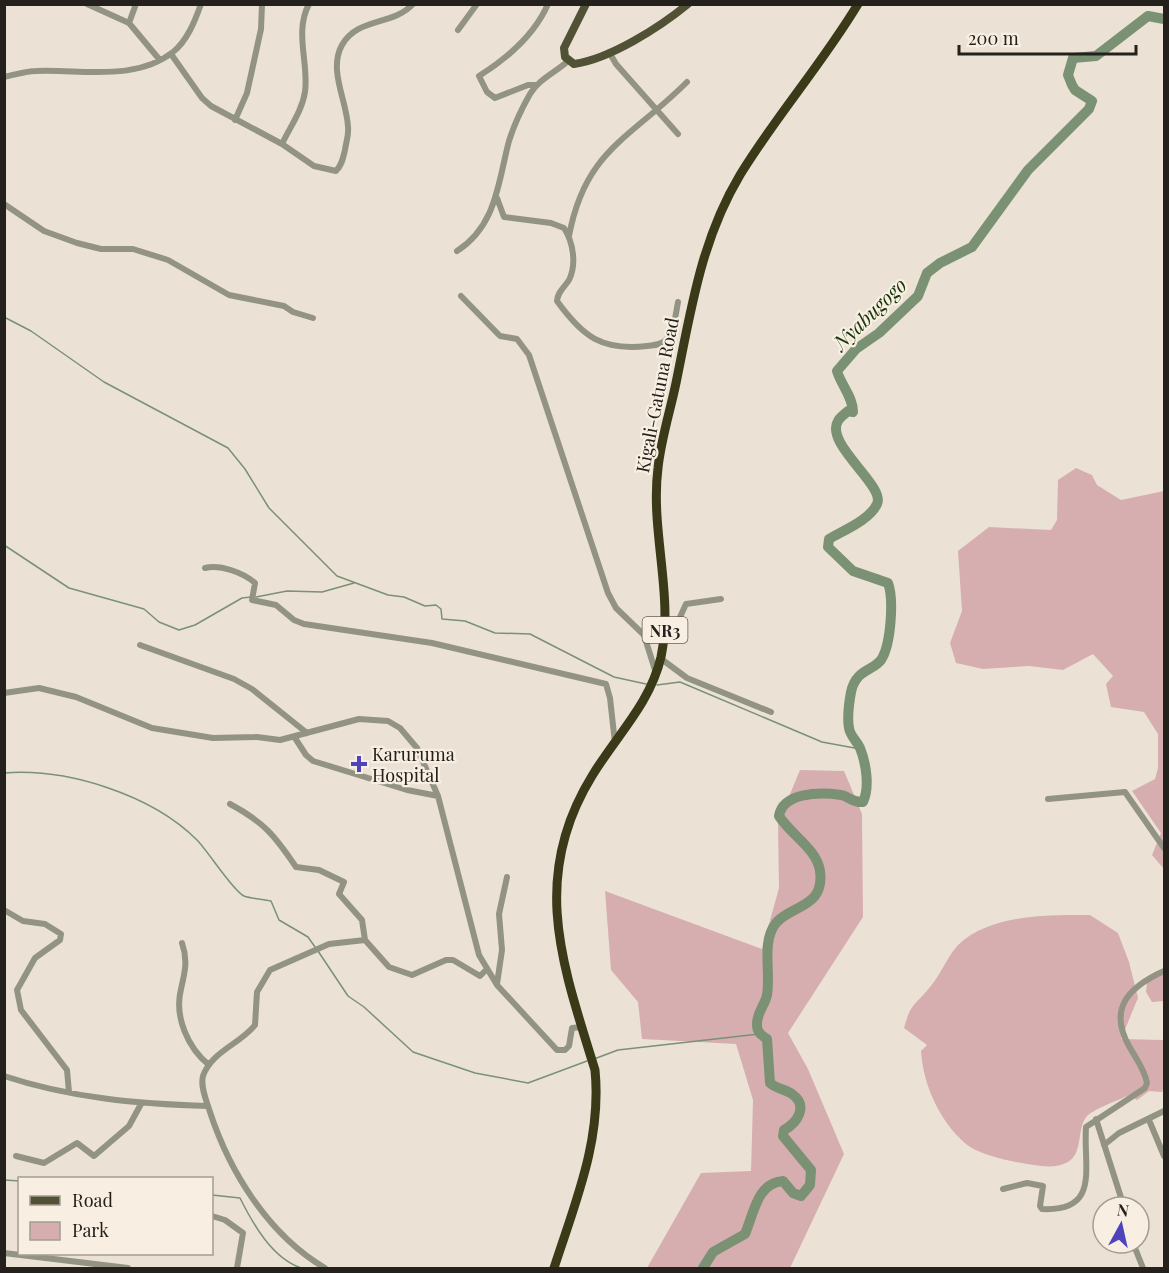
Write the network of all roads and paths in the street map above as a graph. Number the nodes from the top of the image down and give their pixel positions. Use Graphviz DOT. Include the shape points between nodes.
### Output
graph roads {
  1 [pos="87,4"];
  2 [pos="136,4"];
  3 [pos="201,4"];
  4 [pos="262,4"];
  5 [pos="309,4"];
  6 [pos="413,4"];
  7 [pos="477,4"];
  8 [pos="548,4"];
  9 [pos="586,4"];
  10 [pos="688,4"];
  11 [pos="858,4"];
  12 [pos="129,23"];
  13 [pos="458,30"];
  14 [pos="609,52"];
  15 [pos="171,54"];
  16 [pos="159,59"];
  17 [pos="568,61"];
  18 [pos="4,77"];
  19 [pos="687,82"];
  20 [pos="536,85"];
  21 [pos="658,111"];
  22 [pos="235,120"];
  23 [pos="678,134"];
  24 [pos="282,144"];
  25 [pos="497,198"];
  26 [pos="4,204"];
  27 [pos="569,237"];
  28 [pos="457,251"];
  29 [pos="461,296"];
  30 [pos="678,302"];
  31 [pos="312,318"];
  32 [pos="205,568"];
  33 [pos="721,599"];
  34 [pos="664,634"];
  35 [pos="140,645"];
  36 [pos="660,658"];
  37 [pos="656,674"];
  38 [pos="4,693"];
  39 [pos="771,712"];
  40 [pos="307,733"];
  41 [pos="295,738"];
  42 [pos="615,743"];
  43 [pos="438,796"];
  44 [pos="1048,799"];
  45 [pos="231,804"];
  46 [pos="1164,848"];
  47 [pos="507,876"];
  48 [pos="4,910"];
  49 [pos="365,940"];
  50 [pos="182,943"];
  51 [pos="487,969"];
  52 [pos="1164,971"];
  53 [pos="497,985"];
  54 [pos="582,1027"];
  55 [pos="209,1065"];
  56 [pos="4,1076"];
  57 [pos="69,1092"];
  58 [pos="141,1104"];
  59 [pos="208,1106"];
  60 [pos="1164,1111"];
  61 [pos="1096,1119"];
  62 [pos="1149,1120"];
  63 [pos="1104,1145"];
  64 [pos="16,1156"];
  65 [pos="1164,1156"];
  66 [pos="1003,1189"];
  67 [pos="1120,1195"];
  68 [pos="213,1216"];
  69 [pos="20,1255"];
  70 [pos="128,1269"];
  71 [pos="237,1269"];
  72 [pos="325,1269"];
  73 [pos="554,1269"];
  1 -- 12 [label="street"];
  2 -- 12 [label="street"];
  3 -- 15 [label="street" via="188,33"];
  4 -- 22 [label="street" via="261,29 247,93"];
  5 -- 24 [label="street" via="302,29 304,94"];
  6 -- 24 [label="street" via="393,18 356,29 341,47 339,82 348,128 338,169 328,171 314,166"];
  7 -- 13 [label="street"];
  8 -- 20 [label="street" via="537,24 515,47 479,76 495,98"];
  9 -- 17 [label="main road" via="564,48"];
  10 -- 14 [label="main road" via="656,28"];
  11 -- 34 [label="highway, Kigali-Gatuna Road / NR3" via="740,175 713,227 700,267 656,482 665,590"];
  12 -- 16 [label="street"];
  14 -- 17 [label="main road" via="584,62"];
  14 -- 21 [label="street"];
  15 -- 16 [label="street"];
  15 -- 22 [label="street" via="202,98"];
  16 -- 18 [label="street" via="114,72 34,70"];
  17 -- 20 [label="street"];
  19 -- 21 [label="street"];
  20 -- 25 [label="street" via="510,138"];
  21 -- 23 [label="street"];
  21 -- 27 [label="street" via="626,134 593,169 576,205"];
  22 -- 24 [label="street"];
  25 -- 27 [label="street" via="504,217 555,224 564,228"];
  25 -- 28 [label="street" via="480,228"];
  26 -- 31 [label="street" via="44,231 101,249 133,249 168,260 229,295 272,303"];
  27 -- 30 [label="street" via="573,261 557,301 584,331 604,345 639,348 665,341 671,333"];
  29 -- 37 [label="street" via="500,336 517,339 529,355 608,593 616,608 644,635"];
  32 -- 42 [label="street" via="214,566 246,576 255,583 252,600 276,605 298,622 432,643 606,684"];
  33 -- 34 [label="street" via="686,604 675,628"];
  34 -- 36 [label="highway, Kigali-Gatuna Road / NR3"];
  35 -- 40 [label="street" via="234,679"];
  36 -- 37 [label="highway, Kigali-Gatuna Road / NR3"];
  36 -- 39 [label="street" via="687,678"];
  37 -- 42 [label="highway, Kigali-Gatuna Road / NR3" via="647,697"];
  38 -- 41 [label="street" via="39,688 163,730 213,738"];
  40 -- 41 [label="street"];
  40 -- 43 [label="street" via="359,719 388,721 408,735 417,748"];
  41 -- 43 [label="street" via="313,761"];
  42 -- 54 [label="highway, Kigali-Gatuna Road / NR3" via="586,787 570,824 556,880 559,942"];
  43 -- 51 [label="street" via="478,955"];
  44 -- 46 [label="street" via="1125,792"];
  45 -- 49 [label="street" via="269,829 296,867 319,870 344,882 339,894 362,920"];
  47 -- 53 [label="street" via="499,914 502,951"];
  48 -- 57 [label="street" via="23,921 45,924 61,934 35,958 17,990 21,1010 68,1070"];
  49 -- 51 [label="street" via="380,959 412,975 446,960 480,976"];
  49 -- 55 [label="street" via="329,944 270,970 257,992 255,1025"];
  50 -- 55 [label="street" via="186,956 179,1003 184,1031 191,1047"];
  51 -- 53 [label="street"];
  52 -- 61 [label="street" via="1134,987 1121,1015 1122,1033 1145,1075 1145,1088"];
  53 -- 54 [label="street" via="557,1050 569,1046 572,1028"];
  54 -- 73 [label="highway, Kigali-Gatuna Road / NR3" via="595,1070 596,1122 585,1178"];
  55 -- 59 [label="street" via="202,1083"];
  56 -- 57 [label="street"];
  57 -- 58 [label="street"];
  58 -- 59 [label="street"];
  58 -- 64 [label="street" via="129,1126 94,1156 77,1143 44,1163"];
  59 -- 72 [label="street" via="232,1168 274,1226 307,1258"];
  60 -- 62 [label="street"];
  61 -- 63 [label="street"];
  61 -- 66 [label="street" via="1086,1126 1086,1181 1078,1202 1042,1209 1043,1186 1027,1183"];
  62 -- 63 [label="street" via="1119,1133"];
  62 -- 65 [label="street"];
  63 -- 67 [label="street"];
  68 -- 71 [label="street" via="243,1233"];
  69 -- 70 [label="street"];
}
